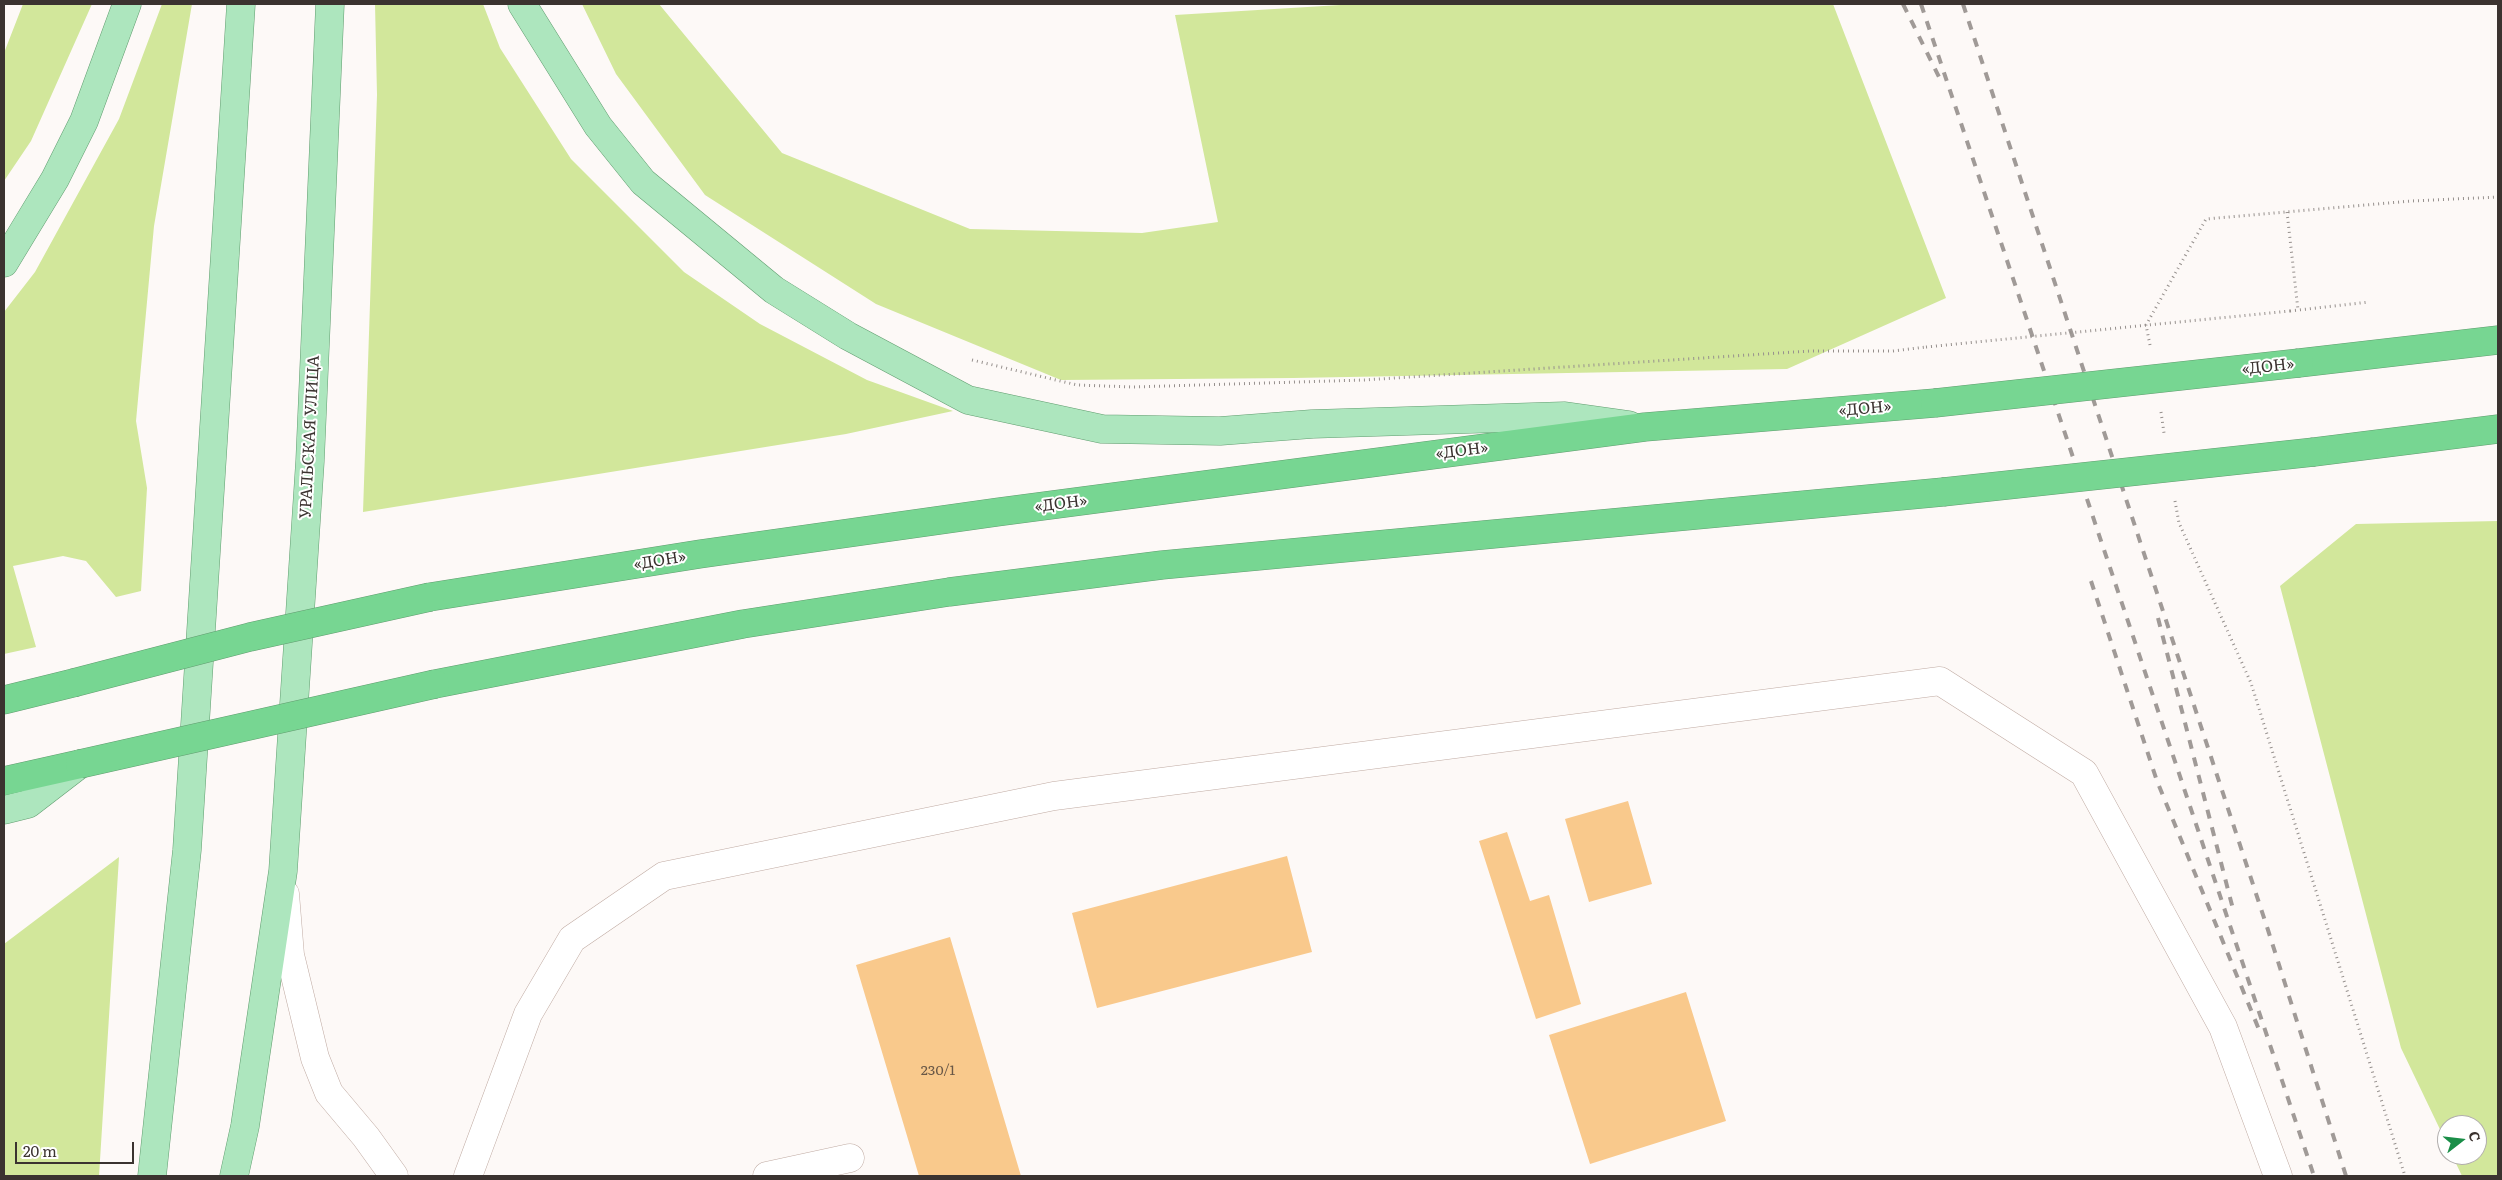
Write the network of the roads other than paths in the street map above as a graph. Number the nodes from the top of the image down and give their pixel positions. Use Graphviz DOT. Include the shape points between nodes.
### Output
graph roads {
  1 [pos="127,4"];
  2 [pos="241,4"];
  3 [pos="330,4"];
  4 [pos="522,4"];
  5 [pos="4,263"];
  6 [pos="2498,340"];
  7 [pos="1645,427"];
  8 [pos="2498,429"];
  9 [pos="4,700"];
  10 [pos="80,764"];
  11 [pos="4,782"];
  12 [pos="4,810"];
  13 [pos="283,871"];
  14 [pos="850,1158"];
  15 [pos="152,1176"];
  16 [pos="234,1176"];
  17 [pos="394,1176"];
  18 [pos="468,1176"];
  19 [pos="767,1176"];
  20 [pos="2278,1176"];
  1 -- 5 [label="main road" via="84,121 55,180"];
  2 -- 15 [label="main road" via="187,850"];
  3 -- 13 [label="main road, УРАЛЬСКАЯ УЛИЦА" via="310,461"];
  4 -- 7 [label="main road" via="598,126 643,182 774,290 848,336 968,400 1102,429 1220,431 1312,424 1565,416"];
  6 -- 7 [label="highway, «ДОН», bridge" via="1935,403"];
  7 -- 9 [label="highway, «ДОН», bridge" via="998,512 700,554 430,597 250,637"];
  8 -- 10 [label="highway, bridge" via="1943,492 1162,564 949,592 753,623 435,684"];
  10 -- 11 [label="highway"];
  10 -- 12 [label="main road" via="28,804"];
  13 -- 16 [label="main road, УРАЛЬСКАЯ УЛИЦА" via="245,1126"];
  13 -- 17 [label="lane" via="290,955 315,1058 329,1093 366,1136"];
  14 -- 19 [label="lane"];
  18 -- 20 [label="lane" via="528,1014 572,940 664,876 1054,796 1940,681 2084,773 2223,1027"];
}
